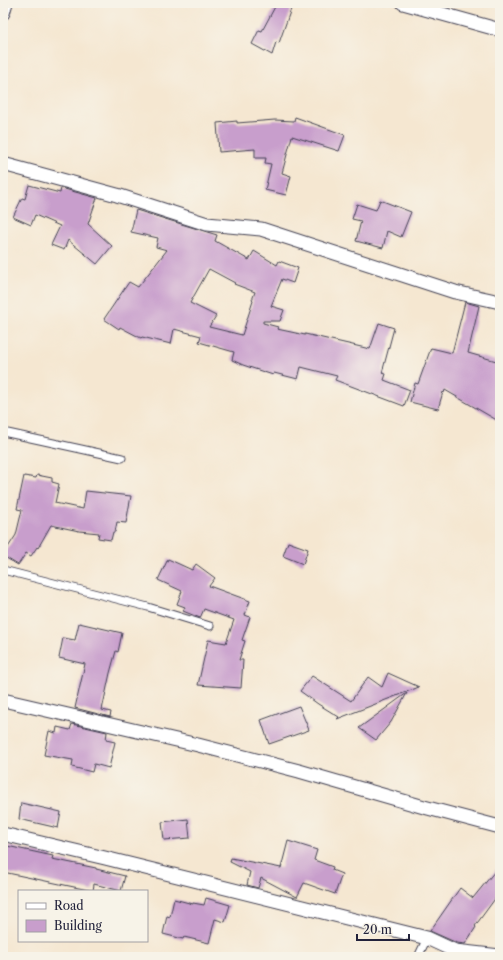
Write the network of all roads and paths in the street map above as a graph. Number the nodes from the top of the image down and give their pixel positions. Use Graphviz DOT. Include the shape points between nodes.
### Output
graph roads {
  1 [pos="6,3"];
  2 [pos="403,3"];
  3 [pos="3,14"];
  4 [pos="500,30"];
  5 [pos="3,164"];
  6 [pos="500,302"];
  7 [pos="3,432"];
  8 [pos="122,458"];
  9 [pos="3,570"];
  10 [pos="210,626"];
  11 [pos="3,700"];
  12 [pos="500,827"];
  13 [pos="3,834"];
  14 [pos="427,938"];
  15 [pos="500,956"];
  16 [pos="418,957"];
  1 -- 3 [label="street"];
  2 -- 4 [label="street"];
  5 -- 6 [label="street" via="117,195 207,224 261,229 455,292"];
  7 -- 8 [label="lane"];
  9 -- 10 [label="lane" via="148,607"];
  11 -- 12 [label="street" via="298,770"];
  13 -- 14 [label="street"];
  14 -- 15 [label="street" via="455,951"];
  14 -- 16 [label="lane"];
}
